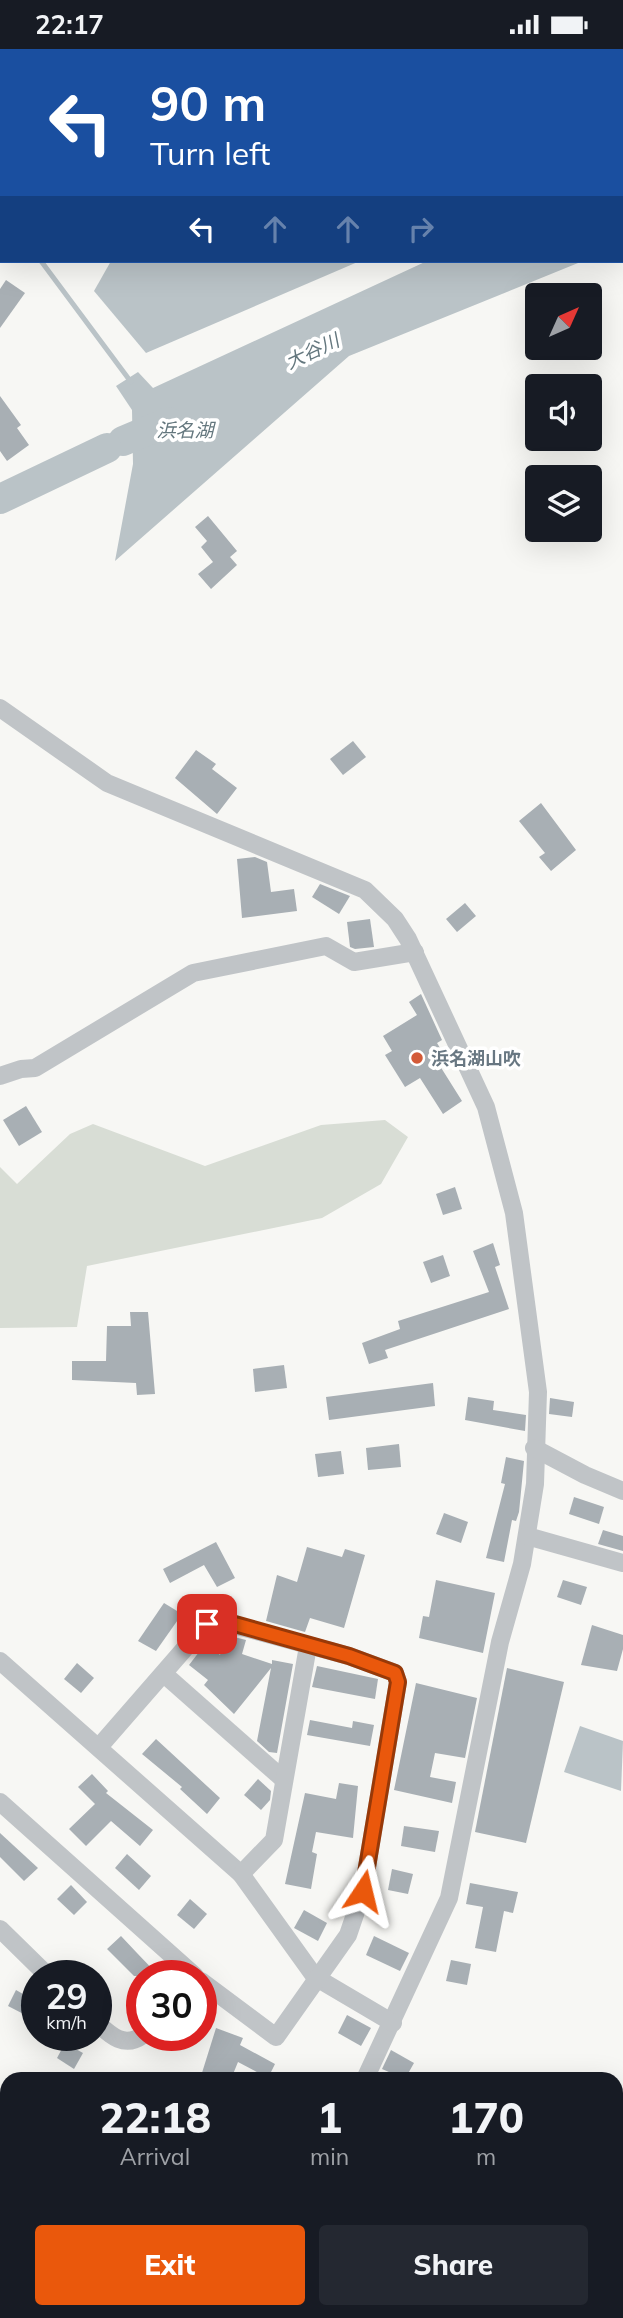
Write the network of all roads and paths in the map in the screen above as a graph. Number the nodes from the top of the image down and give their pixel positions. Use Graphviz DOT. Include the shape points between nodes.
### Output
graph roads {
  1 [pos="0,708"];
  2 [pos="415,952"];
  3 [pos="0,1076"];
  4 [pos="534,1448"];
  5 [pos="623,1491"];
  6 [pos="527,1536"];
  7 [pos="623,1563"];
  8 [pos="308,1646"];
  9 [pos="0,1661"];
  10 [pos="164,1674"];
  11 [pos="99,1747"];
  12 [pos="283,1779"];
  13 [pos="0,1802"];
  14 [pos="241,1874"];
  15 [pos="0,1929"];
  16 [pos="32,1960"];
  17 [pos="177,1960"];
  18 [pos="316,1977"];
  19 [pos="217,1992"];
  20 [pos="393,2023"];
  21 [pos="368,2072"];
  1 -- 2 [label="street" via="107,783 365,890 395,919"];
  2 -- 3 [label="street" via="354,962 326,946 193,973 35,1068"];
  2 -- 4 [label="street" via="486,1107 514,1213 538,1392"];
  4 -- 5 [label="street"];
  4 -- 6 [label="street" via="535,1485"];
  6 -- 7 [label="street"];
  6 -- 20 [label="street" via="499,1642 449,1898"];
  8 -- 10 [label="street" via="215,1620"];
  8 -- 12 [label="street"];
  8 -- 18 [label="street" via="388,1669 398,1682 363,1891 348,1935"];
  9 -- 11 [label="street"];
  10 -- 11 [label="street"];
  10 -- 12 [label="street"];
  11 -- 14 [label="street"];
  12 -- 14 [label="street" via="274,1840"];
  13 -- 17 [label="street"];
  14 -- 18 [label="street"];
  15 -- 16 [label="street"];
  18 -- 19 [label="street" via="276,2037"];
  18 -- 20 [label="street"];
  20 -- 21 [label="street"];
}
